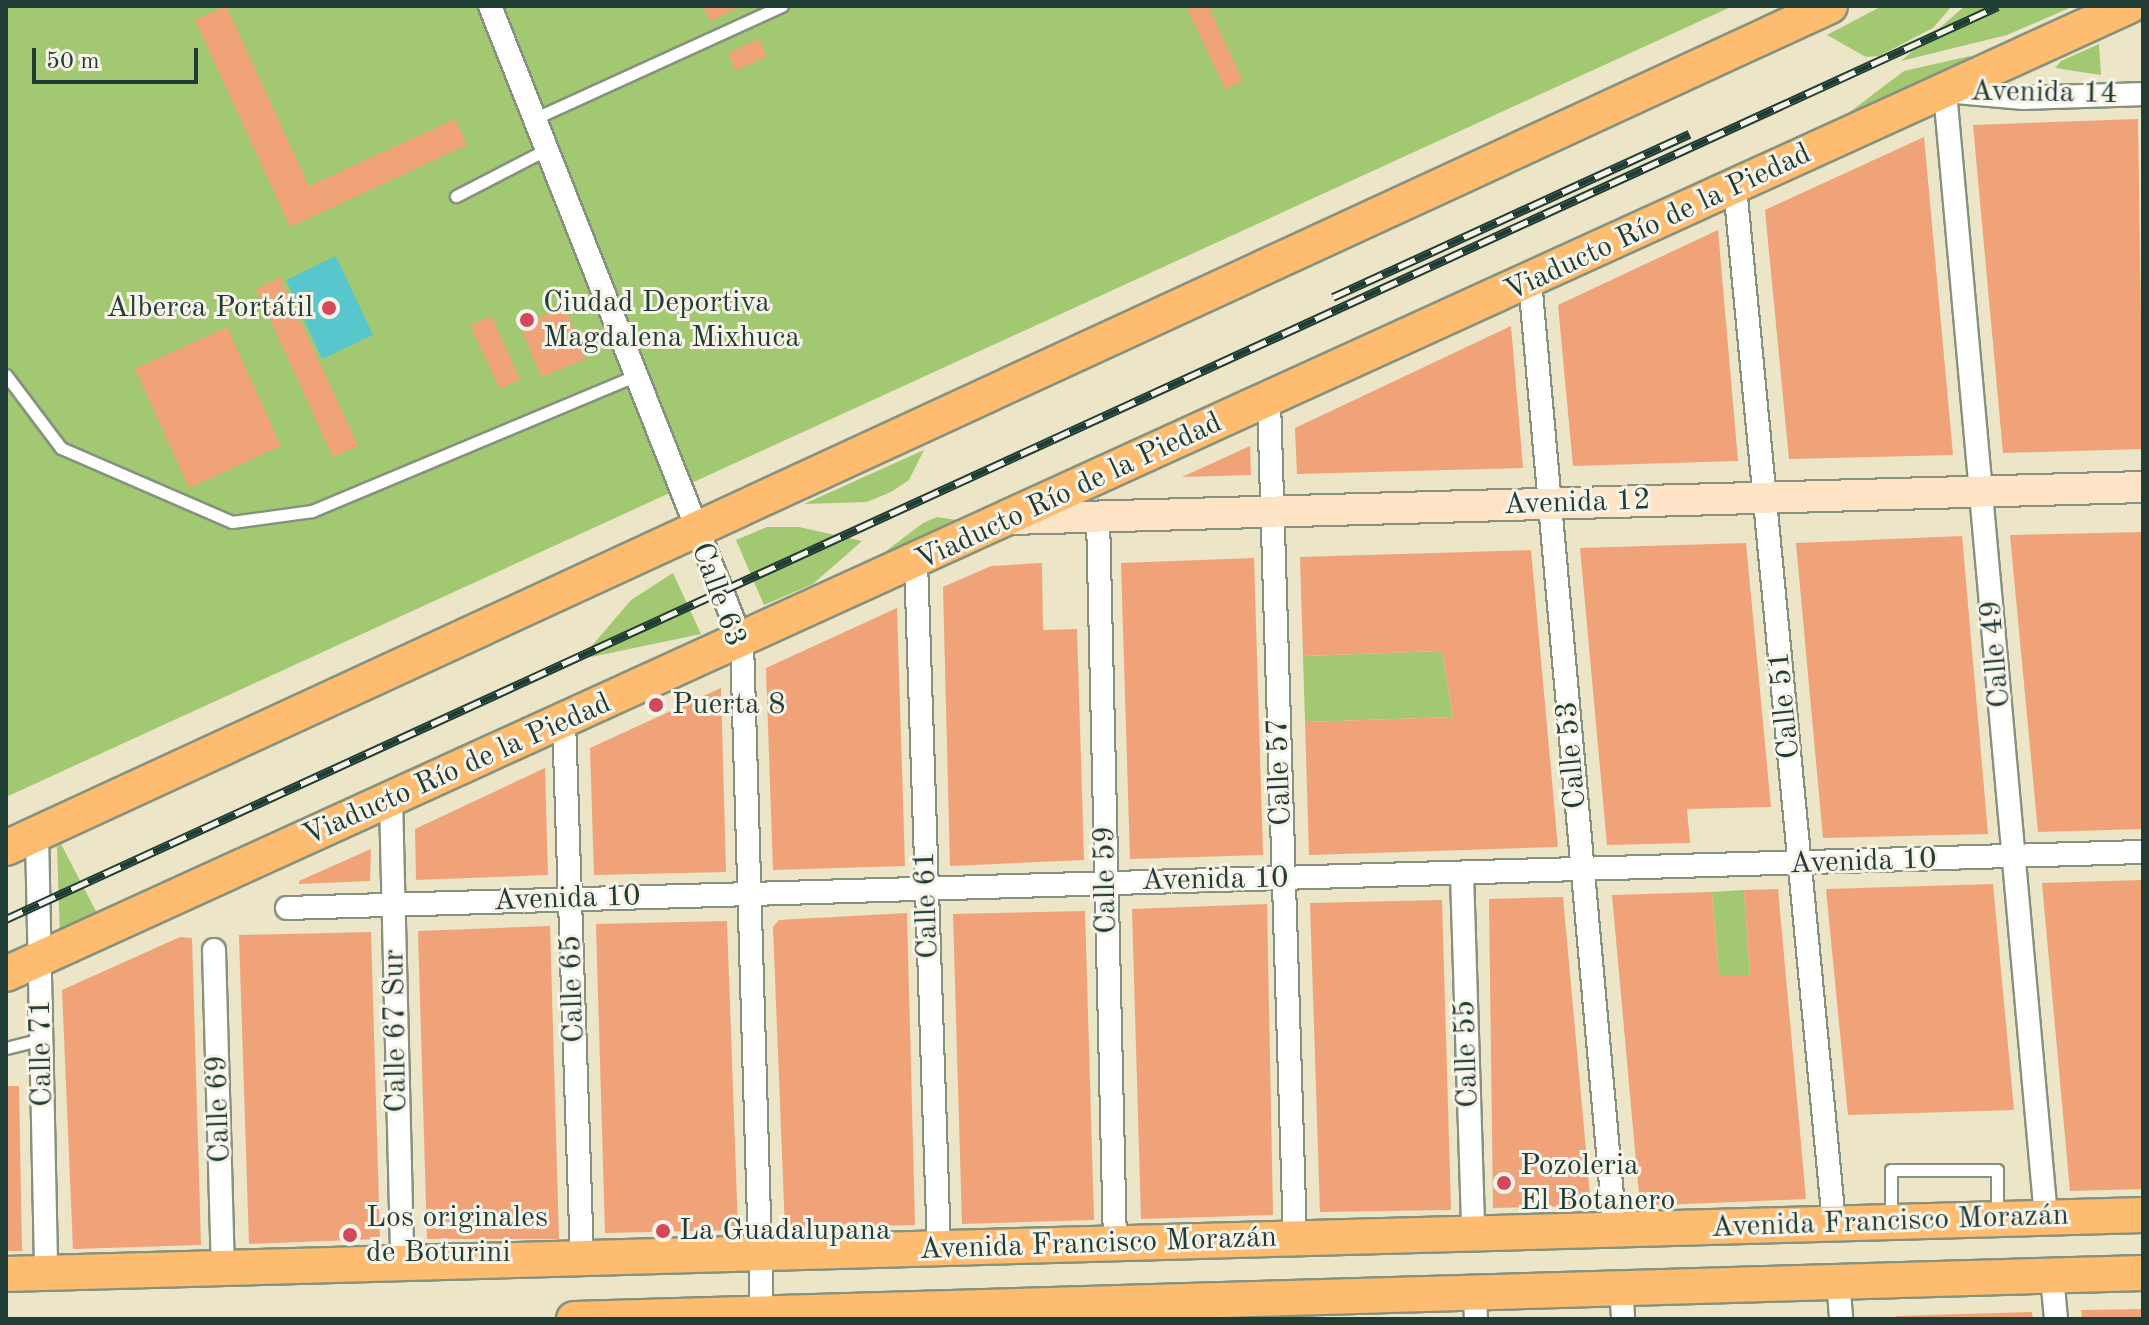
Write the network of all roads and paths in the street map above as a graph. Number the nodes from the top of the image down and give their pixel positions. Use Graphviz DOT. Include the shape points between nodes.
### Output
graph roads {
  1 [pos="490,6"];
  2 [pos="782,6"];
  3 [pos="1830,6"];
  4 [pos="2129,6"];
  5 [pos="1945,91"];
  6 [pos="2143,94"];
  7 [pos="538,117"];
  8 [pos="550,147"];
  9 [pos="1735,187"];
  10 [pos="456,196"];
  11 [pos="1530,281"];
  12 [pos="6,375"];
  13 [pos="637,375"];
  14 [pos="1269,401"];
  15 [pos="2143,487"];
  16 [pos="1981,492"];
  17 [pos="1764,498"];
  18 [pos="1550,504"];
  19 [pos="1272,512"];
  20 [pos="1098,517"];
  21 [pos="1011,519"];
  22 [pos="694,529"];
  23 [pos="916,562"];
  24 [pos="742,642"];
  25 [pos="564,721"];
  26 [pos="391,800"];
  27 [pos="37,834"];
  28 [pos="6,848"];
  29 [pos="2143,852"];
  30 [pos="2014,857"];
  31 [pos="1800,864"];
  32 [pos="1583,871"];
  33 [pos="1462,874"];
  34 [pos="1284,879"];
  35 [pos="1106,883"];
  36 [pos="927,888"];
  37 [pos="749,894"];
  38 [pos="570,899"];
  39 [pos="393,905"];
  40 [pos="287,908"];
  41 [pos="214,950"];
  42 [pos="40,959"];
  43 [pos="6,974"];
  44 [pos="41,1039"];
  45 [pos="6,1048"];
  46 [pos="2143,1215"];
  47 [pos="2046,1217"];
  48 [pos="1997,1219"];
  49 [pos="1891,1222"];
  50 [pos="1834,1223"];
  51 [pos="1615,1229"];
  52 [pos="1473,1233"];
  53 [pos="1295,1238"];
  54 [pos="1115,1243"];
  55 [pos="939,1248"];
  56 [pos="760,1253"];
  57 [pos="582,1258"];
  58 [pos="402,1263"];
  59 [pos="223,1268"];
  60 [pos="46,1272"];
  61 [pos="2143,1273"];
  62 [pos="6,1274"];
  63 [pos="2052,1276"];
  64 [pos="1838,1282"];
  65 [pos="1622,1304"];
  66 [pos="1475,1306"];
  67 [pos="1297,1308"];
  68 [pos="1119,1311"];
  69 [pos="943,1313"];
  70 [pos="762,1316"];
  71 [pos="574,1319"];
  72 [pos="581,1319"];
  73 [pos="1841,1319"];
  74 [pos="2056,1319"];
  1 -- 7 [label="street, Calle 63"];
  2 -- 7 [label="lane"];
  3 -- 22 [label="main road"];
  4 -- 5 [label="main road, Viaducto Río de la Piedad"];
  5 -- 6 [label="street, Avenida 14" via="2024,98"];
  5 -- 9 [label="main road, Viaducto Río de la Piedad"];
  5 -- 16 [label="street, Calle 49"];
  7 -- 8 [label="street, Calle 63"];
  8 -- 10 [label="lane"];
  8 -- 13 [label="street, Calle 63"];
  9 -- 11 [label="main road, Viaducto Río de la Piedad"];
  9 -- 17 [label="street, Calle 51"];
  11 -- 14 [label="main road, Viaducto Río de la Piedad"];
  11 -- 18 [label="street, Calle 53"];
  12 -- 13 [label="lane" via="61,448 232,522 312,511"];
  13 -- 22 [label="street, Calle 63"];
  14 -- 19 [label="street, Calle 57"];
  14 -- 21 [label="main road, Viaducto Río de la Piedad"];
  15 -- 16 [label="street, Avenida 12"];
  16 -- 17 [label="street, Avenida 12"];
  16 -- 30 [label="street, Calle 49"];
  17 -- 18 [label="street, Avenida 12"];
  17 -- 31 [label="street, Calle 51"];
  18 -- 19 [label="street, Avenida 12"];
  18 -- 32 [label="street, Calle 53"];
  19 -- 20 [label="street, Avenida 12"];
  19 -- 34 [label="street, Calle 57"];
  20 -- 21 [label="street, Avenida 12"];
  20 -- 35 [label="street, Calle 59"];
  21 -- 23 [label="main road, Viaducto Río de la Piedad"];
  22 -- 24 [label="street, Calle 63"];
  22 -- 27 [label="main road"];
  23 -- 24 [label="main road, Viaducto Río de la Piedad"];
  23 -- 36 [label="street, Calle 61"];
  24 -- 25 [label="main road, Viaducto Río de la Piedad"];
  24 -- 37 [label="street, Calle 63"];
  25 -- 26 [label="main road, Viaducto Río de la Piedad"];
  25 -- 38 [label="street, Calle 65"];
  26 -- 39 [label="street, Calle 67 Sur"];
  26 -- 42 [label="main road, Viaducto Río de la Piedad"];
  27 -- 28 [label="main road"];
  27 -- 42 [label="street, Calle 71"];
  29 -- 30 [label="street, Avenida 10"];
  30 -- 31 [label="street, Avenida 10"];
  30 -- 47 [label="street, Calle 49"];
  31 -- 32 [label="street, Avenida 10"];
  31 -- 50 [label="street, Calle 51"];
  32 -- 33 [label="street, Avenida 10"];
  32 -- 51 [label="street, Calle 53"];
  33 -- 34 [label="street, Avenida 10"];
  33 -- 52 [label="street, Calle 55"];
  34 -- 35 [label="street, Avenida 10"];
  34 -- 53 [label="street, Calle 57"];
  35 -- 36 [label="street, Avenida 10"];
  35 -- 54 [label="street, Calle 59"];
  36 -- 37 [label="street, Avenida 10"];
  36 -- 55 [label="street, Calle 61"];
  37 -- 38 [label="street, Avenida 10"];
  37 -- 56 [label="street, Calle 63"];
  38 -- 39 [label="street, Avenida 10"];
  38 -- 57 [label="street, Calle 65"];
  39 -- 40 [label="street, Avenida 10"];
  39 -- 58 [label="street, Calle 67 Sur"];
  41 -- 59 [label="street, Calle 69"];
  42 -- 43 [label="main road, Viaducto Río de la Piedad"];
  42 -- 44 [label="street, Calle 71"];
  44 -- 45 [label="lane"];
  44 -- 60 [label="street, Calle 71"];
  46 -- 47 [label="main road, Avenida Francisco Morazán"];
  47 -- 48 [label="main road, Avenida Francisco Morazán"];
  48 -- 49 [label="main road, Avenida Francisco Morazán"];
  48 -- 49 [label="lane" via="1997,1170 1891,1170"];
  49 -- 50 [label="main road, Avenida Francisco Morazán"];
  50 -- 51 [label="main road, Avenida Francisco Morazán"];
  51 -- 52 [label="main road, Avenida Francisco Morazán"];
  52 -- 53 [label="main road, Avenida Francisco Morazán"];
  53 -- 54 [label="main road, Avenida Francisco Morazán"];
  54 -- 55 [label="main road, Avenida Francisco Morazán"];
  55 -- 56 [label="main road, Avenida Francisco Morazán"];
  56 -- 57 [label="main road, Avenida Francisco Morazán"];
  56 -- 70 [label="street, Calle 63"];
  57 -- 58 [label="main road, Avenida Francisco Morazán"];
  58 -- 59 [label="main road, Avenida Francisco Morazán"];
  59 -- 60 [label="main road, Avenida Francisco Morazán"];
  60 -- 62 [label="main road, Avenida Francisco Morazán"];
  61 -- 63 [label="main road, Avenida Francisco Morazán"];
  63 -- 64 [label="main road, Avenida Francisco Morazán"];
  63 -- 74 [label="street"];
  64 -- 65 [label="main road, Avenida Francisco Morazán"];
  64 -- 73 [label="street"];
  65 -- 66 [label="main road, Avenida Francisco Morazán"];
  66 -- 67 [label="main road, Avenida Francisco Morazán"];
  67 -- 68 [label="main road, Avenida Francisco Morazán"];
  68 -- 69 [label="main road, Avenida Francisco Morazán"];
  69 -- 70 [label="main road, Avenida Francisco Morazán"];
  70 -- 72 [label="main road, Avenida Francisco Morazán"];
  71 -- 72 [label="main road, Avenida Francisco Morazán"];
}
